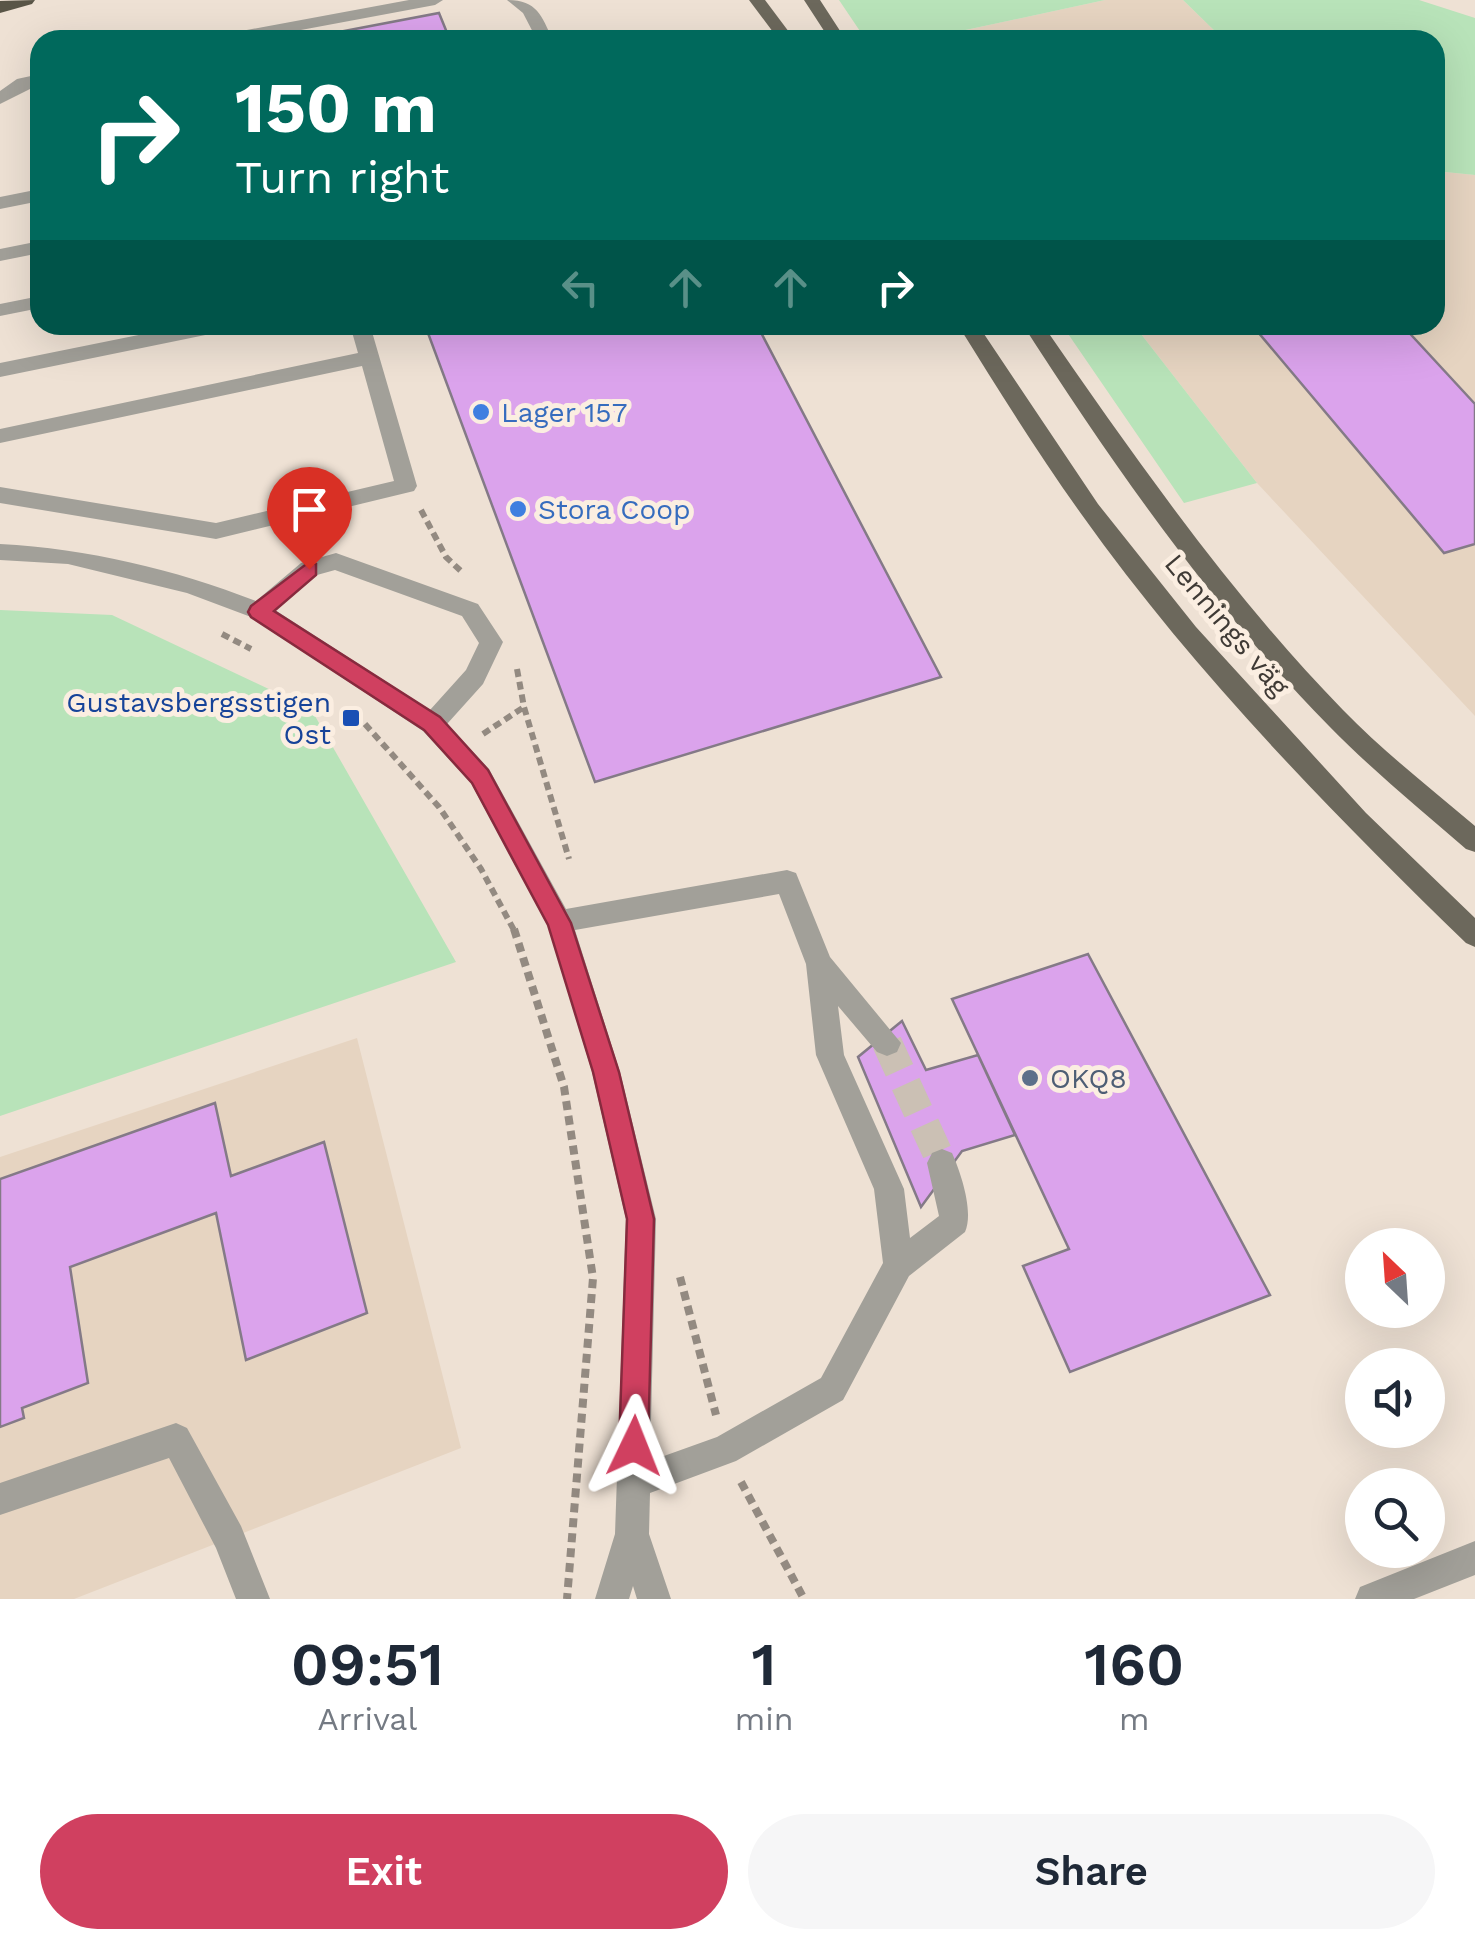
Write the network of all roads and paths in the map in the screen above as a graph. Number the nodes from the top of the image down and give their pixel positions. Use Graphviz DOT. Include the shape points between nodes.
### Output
graph roads {
  1 [pos="25,0"];
  2 [pos="436,0"];
  3 [pos="515,0"];
  4 [pos="757,0"];
  5 [pos="812,0"];
  6 [pos="0,7"];
  7 [pos="274,30"];
  8 [pos="540,30"];
  9 [pos="780,30"];
  10 [pos="832,30"];
  11 [pos="30,81"];
  12 [pos="0,99"];
  13 [pos="30,197"];
  14 [pos="0,202"];
  15 [pos="30,250"];
  16 [pos="0,255"];
  17 [pos="30,304"];
  18 [pos="0,310"];
  19 [pos="171,335"];
  20 [pos="363,335"];
  21 [pos="975,335"];
  22 [pos="1040,335"];
  23 [pos="369,358"];
  24 [pos="0,370"];
  25 [pos="0,436"];
  26 [pos="0,496"];
  27 [pos="0,552"];
  28 [pos="259,612"];
  29 [pos="213,630"];
  30 [pos="266,656"];
  31 [pos="355,715"];
  32 [pos="432,724"];
  33 [pos="1475,841"];
  34 [pos="560,923"];
  35 [pos="1475,936"];
  36 [pos="819,964"];
  37 [pos="886,1042"];
  38 [pos="942,1164"];
  39 [pos="898,1265"];
  40 [pos="633,1484"];
  41 [pos="0,1499"];
  42 [pos="632,1534"];
  43 [pos="1475,1558"];
  44 [pos="252,1599"];
  45 [pos="567,1599"];
  46 [pos="612,1599"];
  47 [pos="654,1599"];
  48 [pos="1372,1599"];
  1 -- 6 [label="highway"];
  2 -- 7 [label="street"];
  3 -- 8 [label="street" via="530,10"];
  4 -- 9 [label="main road"];
  5 -- 10 [label="main road"];
  11 -- 12 [label="street"];
  13 -- 14 [label="street"];
  15 -- 16 [label="street"];
  17 -- 18 [label="street"];
  19 -- 24 [label="street"];
  20 -- 23 [label="street"];
  21 -- 35 [label="main road, Lennings väg" via="1090,510 1188,633 1357,820"];
  22 -- 33 [label="main road, Lennings väg" via="1249,618 1338,719"];
  23 -- 25 [label="street"];
  23 -- 26 [label="street" via="406,486 216,531"];
  27 -- 28 [label="street" via="68,556 192,585"];
  28 -- 32 [label="street"];
  28 -- 32 [label="street" via="309,569 336,561 470,610 492,642 467,691"];
  29 -- 30 [label="path"];
  31 -- 45 [label="path" via="439,807 481,868 515,932 564,1087 593,1278"];
  32 -- 34 [label="street" via="480,776"];
  34 -- 36 [label="street" via="788,881"];
  34 -- 40 [label="street" via="606,1072 641,1219"];
  36 -- 37 [label="street"];
  36 -- 39 [label="street" via="830,1055 889,1188"];
  38 -- 39 [label="street" via="955,1222"];
  39 -- 40 [label="street" via="832,1389 725,1450"];
  40 -- 42 [label="street"];
  41 -- 44 [label="street" via="176,1440 230,1538"];
  42 -- 46 [label="street"];
  42 -- 47 [label="street"];
  43 -- 48 [label="street"];
}
